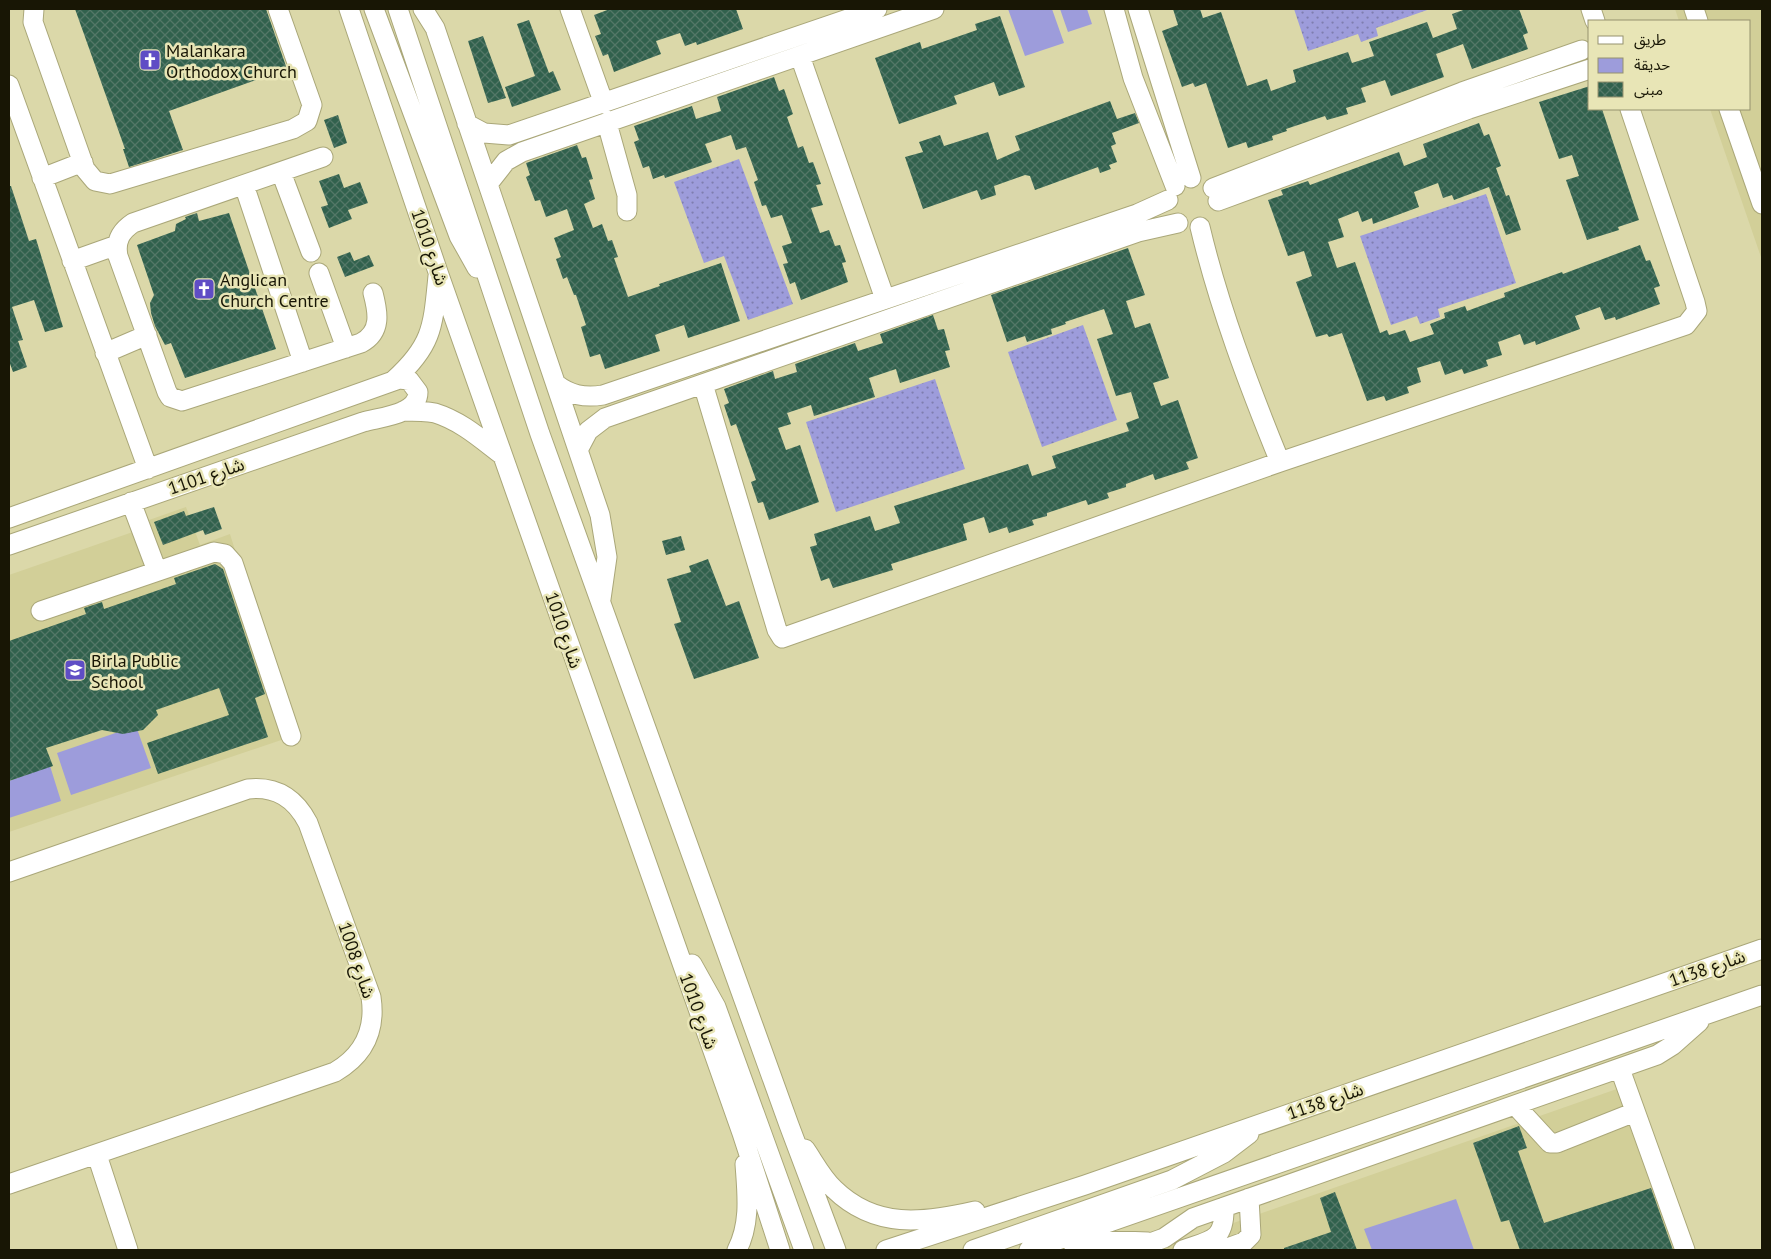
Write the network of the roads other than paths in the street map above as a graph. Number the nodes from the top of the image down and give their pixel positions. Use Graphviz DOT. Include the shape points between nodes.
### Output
graph roads {
  1 [pos="34,9"];
  2 [pos="278,9"];
  3 [pos="349,9"];
  4 [pos="374,9"];
  5 [pos="398,9"];
  6 [pos="570,9"];
  7 [pos="877,9"];
  8 [pos="934,9"];
  9 [pos="1114,9"];
  10 [pos="1138,9"];
  11 [pos="428,10"];
  12 [pos="1586,44"];
  13 [pos="800,56"];
  14 [pos="1588,66"];
  15 [pos="1588,69"];
  16 [pos="9,85"];
  17 [pos="604,104"];
  18 [pos="1630,110"];
  19 [pos="1729,110"];
  20 [pos="607,123"];
  21 [pos="467,124"];
  22 [pos="516,132"];
  23 [pos="522,152"];
  24 [pos="324,157"];
  25 [pos="83,162"];
  26 [pos="282,172"];
  27 [pos="42,178"];
  28 [pos="488,184"];
  29 [pos="244,185"];
  30 [pos="1178,188"];
  31 [pos="1216,195"];
  32 [pos="1762,204"];
  33 [pos="627,211"];
  34 [pos="1178,223"];
  35 [pos="1200,227"];
  36 [pos="117,245"];
  37 [pos="311,252"];
  38 [pos="72,261"];
  39 [pos="319,272"];
  40 [pos="438,272"];
  41 [pos="491,285"];
  42 [pos="373,292"];
  43 [pos="885,299"];
  44 [pos="147,335"];
  45 [pos="346,348"];
  46 [pos="105,353"];
  47 [pos="303,362"];
  48 [pos="394,380"];
  49 [pos="556,384"];
  50 [pos="703,384"];
  51 [pos="610,392"];
  52 [pos="404,411"];
  53 [pos="615,414"];
  54 [pos="578,450"];
  55 [pos="502,455"];
  56 [pos="1280,462"];
  57 [pos="148,469"];
  58 [pos="131,502"];
  59 [pos="9,518"];
  60 [pos="9,545"];
  61 [pos="157,571"];
  62 [pos="601,599"];
  63 [pos="41,611"];
  64 [pos="291,736"];
  65 [pos="9,872"];
  66 [pos="667,921"];
  67 [pos="1762,949"];
  68 [pos="1762,996"];
  69 [pos="1707,1015"];
  70 [pos="1620,1069"];
  71 [pos="1515,1104"];
  72 [pos="1635,1112"];
  73 [pos="1264,1122"];
  74 [pos="789,1125"];
  75 [pos="742,1133"];
  76 [pos="97,1155"];
  77 [pos="9,1184"];
  78 [pos="1085,1185"];
  79 [pos="1249,1198"];
  80 [pos="1224,1208"];
  81 [pos="1149,1242"];
  82 [pos="128,1250"];
  83 [pos="737,1250"];
  84 [pos="780,1250"];
  85 [pos="804,1250"];
  86 [pos="836,1250"];
  87 [pos="886,1250"];
  88 [pos="973,1250"];
  89 [pos="1029,1250"];
  90 [pos="1063,1250"];
  91 [pos="1131,1250"];
  92 [pos="1183,1250"];
  93 [pos="1222,1250"];
  94 [pos="1685,1250"];
  1 -- 25 [label="street" via="33,22"];
  2 -- 25 [label="street" via="312,105 311,114 301,126 118,183 102,184 95,180 89,176"];
  3 -- 40 [label="street, شارع 1010"];
  4 -- 41 [label="street" via="458,236"];
  5 -- 41 [label="street"];
  6 -- 17 [label="street"];
  7 -- 17 [label="street"];
  8 -- 13 [label="street"];
  9 -- 30 [label="street" via="1133,78"];
  10 -- 30 [label="street"];
  11 -- 21 [label="street"];
  12 -- 14 [label="street" via="1583,60"];
  12 -- 31 [label="street"];
  13 -- 20 [label="street"];
  13 -- 43 [label="street"];
  15 -- 31 [label="street"];
  16 -- 27 [label="street"];
  17 -- 22 [label="street"];
  18 -- 56 [label="street" via="1696,302 1697,311 1686,325"];
  19 -- 32 [label="street"];
  20 -- 23 [label="street"];
  20 -- 33 [label="street" via="627,195"];
  21 -- 22 [label="street" via="492,135"];
  21 -- 28 [label="street"];
  22 -- 23 [label="street" via="516,141"];
  23 -- 28 [label="street" via="506,162"];
  24 -- 26 [label="street"];
  25 -- 27 [label="street"];
  26 -- 29 [label="street"];
  26 -- 37 [label="street"];
  27 -- 38 [label="street"];
  28 -- 49 [label="street"];
  29 -- 36 [label="street" via="133,223 120,236"];
  29 -- 47 [label="street"];
  30 -- 31 [label="street" via="1203,180"];
  30 -- 34 [label="street" via="1172,217"];
  30 -- 43 [label="street" via="1148,210"];
  31 -- 35 [label="street" via="1218,208 1212,220"];
  34 -- 35 [label="street" via="1184,227"];
  34 -- 50 [label="street" via="1138,232"];
  35 -- 56 [label="street" via="1209,267"];
  36 -- 38 [label="street"];
  36 -- 44 [label="street" via="118,256"];
  38 -- 46 [label="street"];
  39 -- 45 [label="street"];
  40 -- 48 [label="street, شارع 1101" via="433,323 425,346 412,364"];
  40 -- 55 [label="street, شارع 1010"];
  41 -- 62 [label="street" via="540,434"];
  42 -- 45 [label="street" via="378,319 373,333 368,339"];
  43 -- 51 [label="street"];
  44 -- 46 [label="street"];
  44 -- 47 [label="street" via="168,392 176,400"];
  45 -- 47 [label="street"];
  46 -- 57 [label="street"];
  48 -- 52 [label="street" via="409,380 418,392 413,406"];
  48 -- 57 [label="street, شارع 1101"];
  49 -- 51 [label="street" via="582,396 593,397"];
  49 -- 54 [label="street"];
  50 -- 53 [label="street"];
  50 -- 56 [label="street" via="782,638"];
  51 -- 53 [label="street" via="606,405"];
  52 -- 55 [label="street, شارع 1101" via="434,413 449,419 466,427"];
  52 -- 58 [label="street, شارع 1101" via="363,422"];
  53 -- 54 [label="street" via="588,431"];
  54 -- 62 [label="street" via="605,536 607,557"];
  55 -- 66 [label="street, شارع 1010"];
  57 -- 59 [label="street, شارع 1101"];
  58 -- 60 [label="street, شارع 1101"];
  58 -- 61 [label="street"];
  61 -- 63 [label="street"];
  61 -- 64 [label="street" via="214,552 230,558"];
  62 -- 74 [label="street"];
  65 -- 76 [label="street, شارع 1008" via="248,789 280,792 297,805 308,823 371,996 372,1022 364,1047 346,1066"];
  66 -- 75 [label="street, شارع 1010"];
  66 -- 85 [label="street" via="716,1007"];
  67 -- 73 [label="street, شارع 1138"];
  68 -- 69 [label="street"];
  69 -- 70 [label="street" via="1657,1055"];
  69 -- 89 [label="street"];
  70 -- 71 [label="street"];
  70 -- 72 [label="street"];
  71 -- 72 [label="street" via="1550,1143"];
  71 -- 79 [label="street"];
  72 -- 94 [label="street"];
  73 -- 78 [label="street, شارع 1138"];
  73 -- 88 [label="street" via="1224,1153 1172,1180"];
  74 -- 78 [label="street" via="833,1188 854,1206 885,1218 909,1221 962,1214"];
  74 -- 86 [label="street"];
  75 -- 83 [label="street" via="747,1208 745,1230"];
  75 -- 84 [label="street, شارع 1010"];
  76 -- 77 [label="street, شارع 1008"];
  76 -- 82 [label="street"];
  78 -- 87 [label="street, شارع 1138"];
  79 -- 80 [label="street"];
  79 -- 93 [label="street" via="1251,1235 1244,1242"];
  80 -- 81 [label="street" via="1193,1218 1164,1238"];
  80 -- 92 [label="street" via="1224,1226 1220,1233 1211,1240"];
  81 -- 90 [label="street" via="1094,1240"];
  81 -- 91 [label="street"];
}
